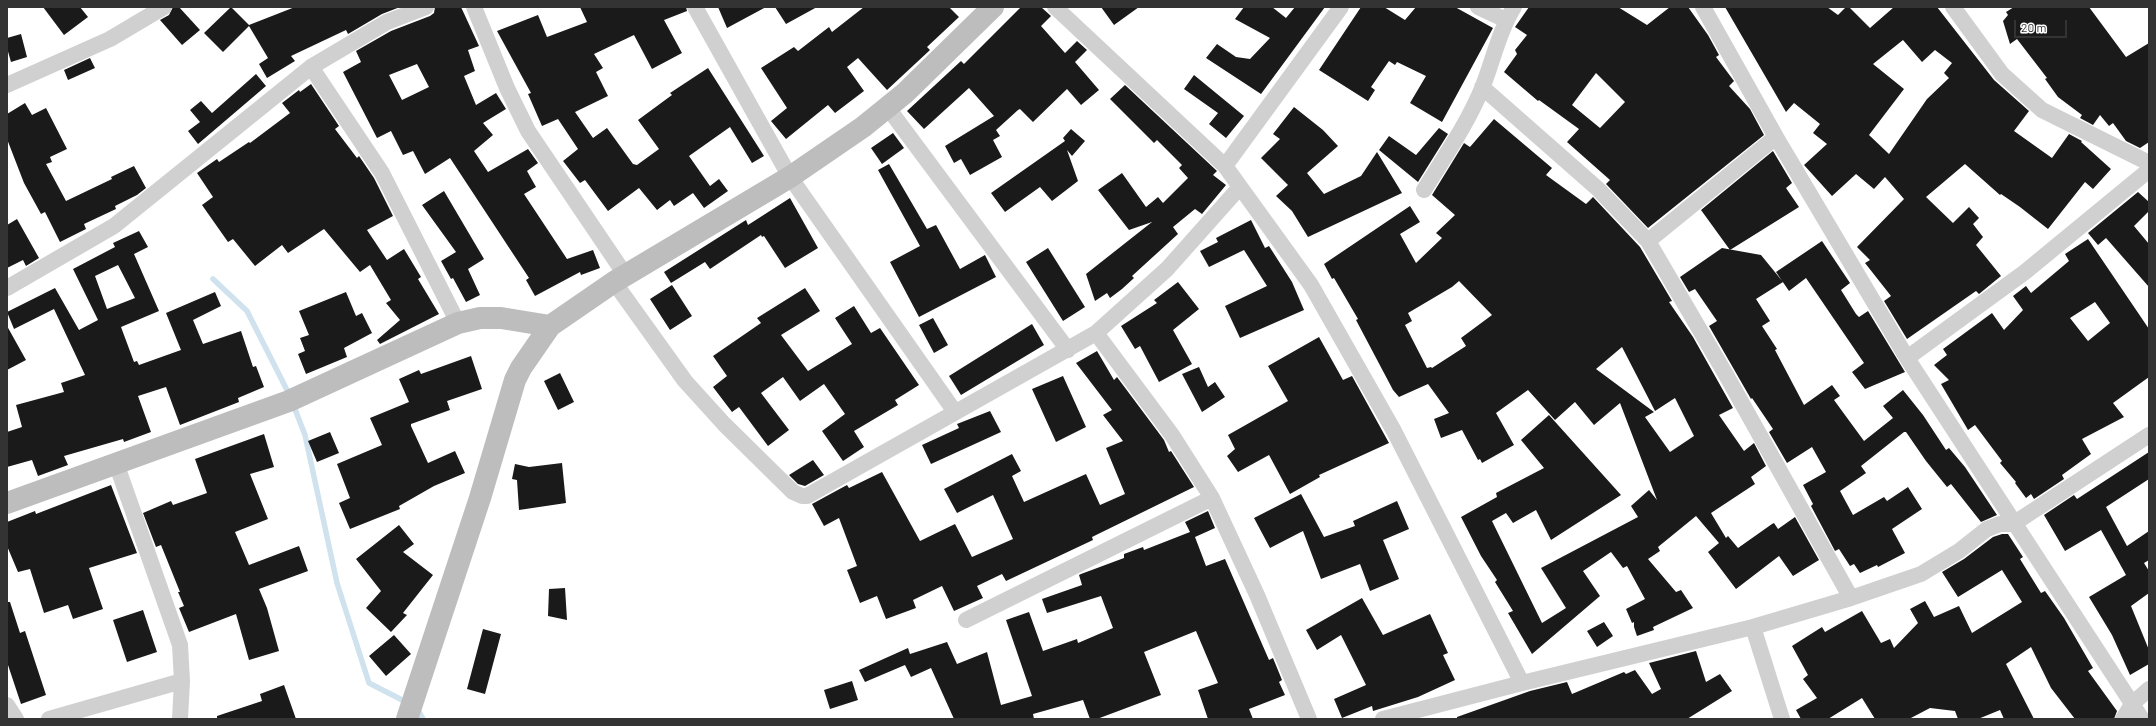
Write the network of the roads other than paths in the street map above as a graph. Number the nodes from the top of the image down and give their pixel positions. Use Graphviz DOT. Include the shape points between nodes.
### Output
graph roads {
  1 [pos="164,7"];
  2 [pos="426,7"];
  3 [pos="474,7"];
  4 [pos="695,7"];
  5 [pos="993,7"];
  6 [pos="1056,7"];
  7 [pos="1341,7"];
  8 [pos="1478,7"];
  9 [pos="1703,7"];
  10 [pos="1953,7"];
  11 [pos="1510,13"];
  12 [pos="311,67"];
  13 [pos="7,85"];
  14 [pos="1482,87"];
  15 [pos="888,108"];
  16 [pos="1776,137"];
  17 [pos="2149,163"];
  18 [pos="1225,166"];
  19 [pos="2149,170"];
  20 [pos="790,177"];
  21 [pos="1240,187"];
  22 [pos="1424,190"];
  23 [pos="1648,241"];
  24 [pos="620,279"];
  25 [pos="7,288"];
  26 [pos="458,323"];
  27 [pos="550,326"];
  28 [pos="1096,333"];
  29 [pos="1068,350"];
  30 [pos="1907,358"];
  31 [pos="955,412"];
  32 [pos="2149,435"];
  33 [pos="116,463"];
  34 [pos="1212,498"];
  35 [pos="7,503"];
  36 [pos="2013,524"];
  37 [pos="1851,598"];
  38 [pos="966,620"];
  39 [pos="1753,628"];
  40 [pos="182,680"];
  41 [pos="1522,683"];
  42 [pos="2149,689"];
  43 [pos="2132,704"];
  44 [pos="7,705"];
  45 [pos="408,716"];
  46 [pos="16,719"];
  47 [pos="49,719"];
  48 [pos="180,719"];
  49 [pos="1309,719"];
  50 [pos="1383,719"];
  51 [pos="1782,719"];
  52 [pos="2123,719"];
  53 [pos="2142,719"];
  1 -- 13 [label="street" via="110,39"];
  2 -- 12 [label="street" via="387,22"];
  3 -- 24 [label="street" via="507,88 528,131"];
  4 -- 20 [label="street"];
  5 -- 15 [label="street"];
  6 -- 18 [label="street"];
  7 -- 18 [label="street"];
  8 -- 11 [label="street"];
  9 -- 16 [label="street"];
  10 -- 17 [label="street" via="2002,74 2042,110"];
  11 -- 14 [label="street"];
  12 -- 25 [label="street" via="114,226"];
  12 -- 26 [label="street" via="382,173"];
  14 -- 22 [label="street" via="1459,134"];
  14 -- 23 [label="street" via="1598,189"];
  15 -- 20 [label="street"];
  15 -- 29 [label="street"];
  16 -- 23 [label="street"];
  16 -- 30 [label="street"];
  18 -- 21 [label="street"];
  19 -- 30 [label="street" via="2025,272"];
  20 -- 24 [label="street"];
  20 -- 31 [label="street"];
  21 -- 28 [label="street" via="1167,269"];
  21 -- 41 [label="street" via="1315,292 1394,431"];
  23 -- 37 [label="street"];
  24 -- 27 [label="street"];
  24 -- 31 [label="street" via="686,381 724,424 797,495 811,494"];
  26 -- 27 [label="street" via="480,318 501,318"];
  26 -- 33 [label="street" via="282,404"];
  27 -- 45 [label="street" via="515,380 480,498"];
  28 -- 29 [label="street"];
  28 -- 34 [label="street" via="1172,435"];
  29 -- 31 [label="street"];
  30 -- 36 [label="street"];
  32 -- 36 [label="street"];
  33 -- 35 [label="street"];
  33 -- 40 [label="street" via="180,645"];
  34 -- 38 [label="street"];
  34 -- 49 [label="street" via="1257,595"];
  36 -- 37 [label="street" via="2000,524 1987,530 1921,574"];
  36 -- 43 [label="street"];
  37 -- 39 [label="street"];
  39 -- 41 [label="street"];
  39 -- 51 [label="street"];
  40 -- 47 [label="street"];
  40 -- 48 [label="street"];
  41 -- 50 [label="street"];
  42 -- 43 [label="street"];
  43 -- 52 [label="street"];
  43 -- 53 [label="street"];
  44 -- 46 [label="street"];
}
